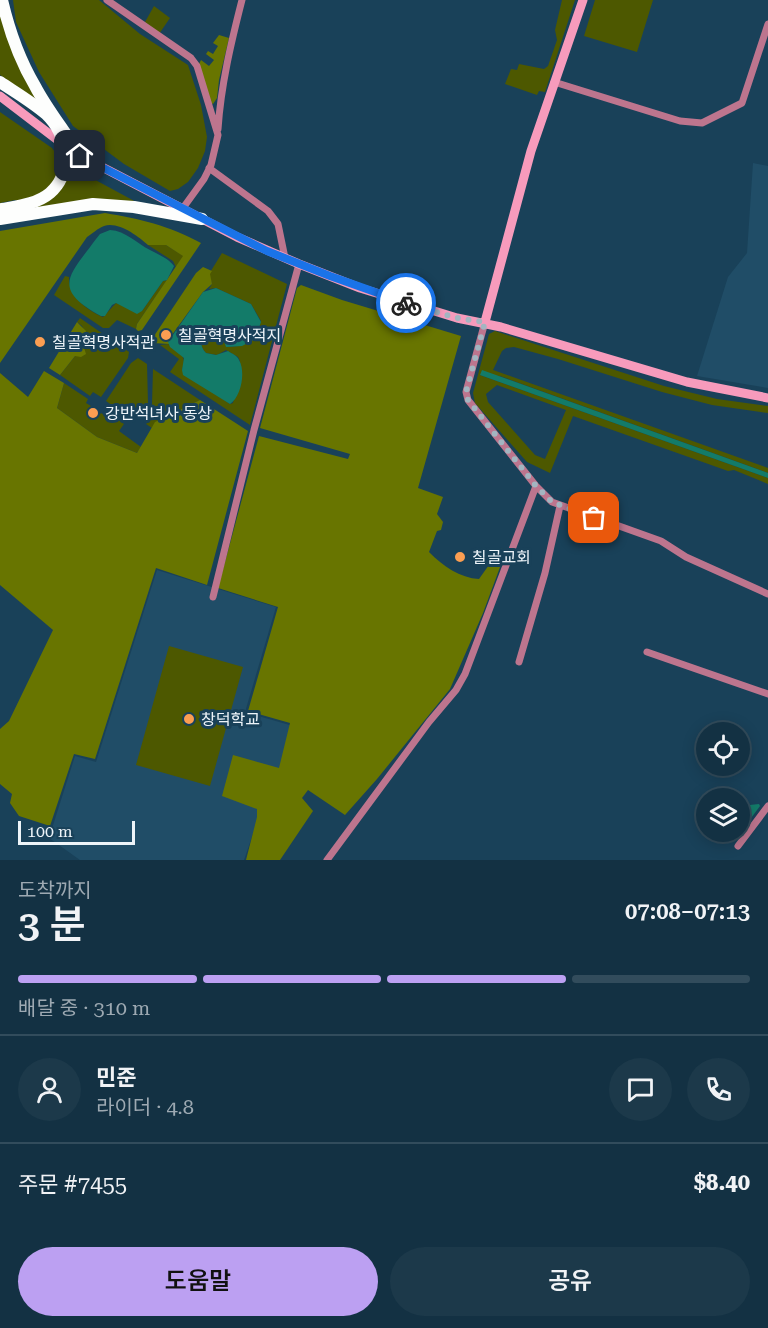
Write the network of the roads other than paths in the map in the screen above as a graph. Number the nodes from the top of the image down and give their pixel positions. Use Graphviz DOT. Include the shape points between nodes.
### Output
graph roads {
  1 [pos="2,0"];
  2 [pos="107,0"];
  3 [pos="242,0"];
  4 [pos="583,0"];
  5 [pos="768,24"];
  6 [pos="0,82"];
  7 [pos="555,82"];
  8 [pos="0,96"];
  9 [pos="218,135"];
  10 [pos="80,156"];
  11 [pos="210,168"];
  12 [pos="183,208"];
  13 [pos="1,212"];
  14 [pos="202,219"];
  15 [pos="285,258"];
  16 [pos="298,264"];
  17 [pos="485,322"];
  18 [pos="768,398"];
  19 [pos="536,486"];
  20 [pos="560,506"];
  21 [pos="768,594"];
  22 [pos="213,597"];
  23 [pos="647,652"];
  24 [pos="519,662"];
  25 [pos="768,694"];
  26 [pos="768,806"];
  27 [pos="738,846"];
  28 [pos="327,860"];
  1 -- 10 [label="highway" via="20,59"];
  2 -- 9 [label="street" via="191,58 197,66"];
  3 -- 9 [label="street" via="224,79"];
  4 -- 7 [label="street"];
  5 -- 7 [label="street" via="742,103 702,123 680,121"];
  6 -- 13 [label="highway, bridge" via="45,114 62,138 65,152 62,174 50,193"];
  7 -- 17 [label="street" via="531,152"];
  8 -- 10 [label="street"];
  9 -- 11 [label="street"];
  10 -- 12 [label="street"];
  11 -- 12 [label="street"];
  11 -- 15 [label="street" via="268,211 278,224"];
  12 -- 14 [label="street"];
  13 -- 14 [label="highway" via="93,204"];
  14 -- 15 [label="street"];
  15 -- 16 [label="street"];
  16 -- 17 [label="street" via="436,312"];
  16 -- 22 [label="street"];
  17 -- 18 [label="street" via="687,382"];
  17 -- 19 [label="street" via="466,392 468,400"];
  19 -- 20 [label="street"];
  19 -- 28 [label="street" via="465,674"];
  20 -- 21 [label="street" via="661,541 686,557"];
  20 -- 24 [label="street"];
  23 -- 25 [label="street"];
  26 -- 27 [label="street"];
}
